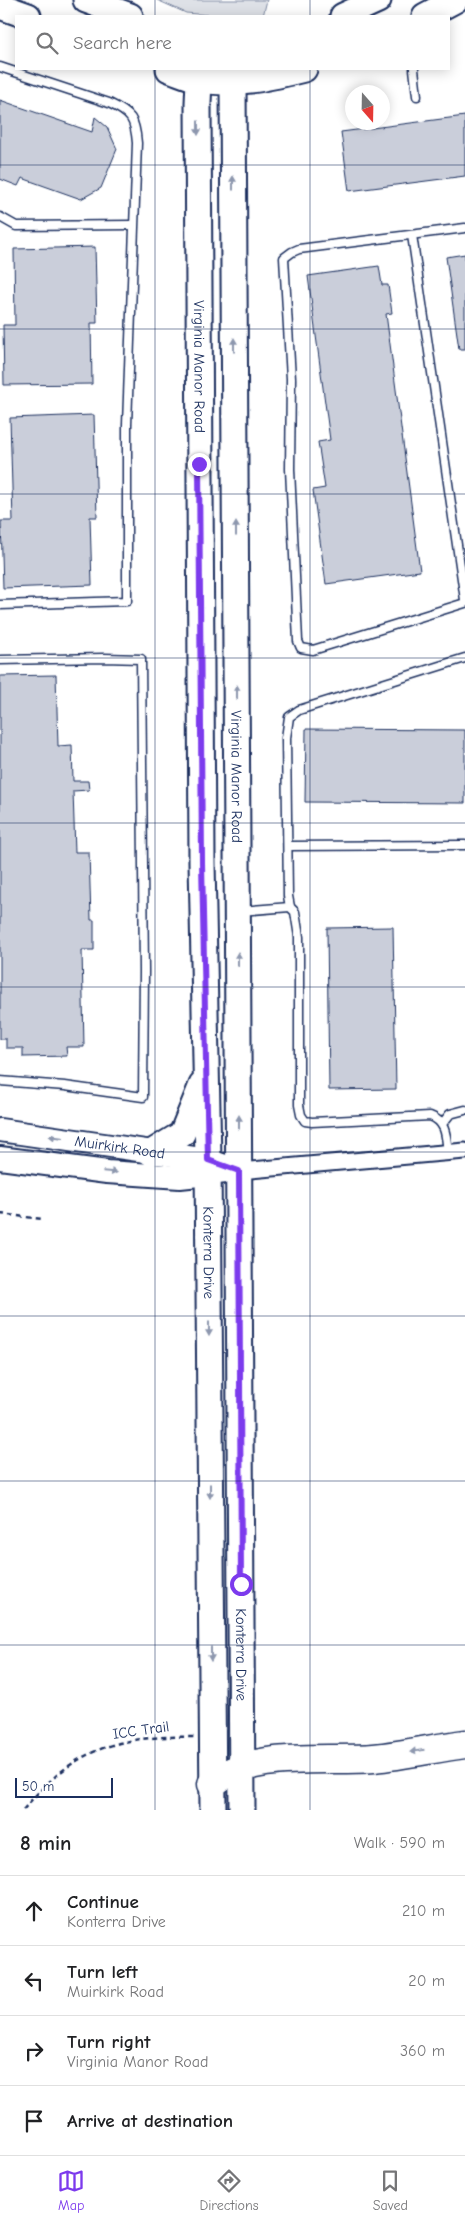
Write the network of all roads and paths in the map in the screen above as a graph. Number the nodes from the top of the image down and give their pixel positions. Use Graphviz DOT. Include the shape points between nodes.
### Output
graph roads {
  1 [pos="86,0"];
  2 [pos="378,0"];
  3 [pos="455,0"];
  4 [pos="0,6"];
  5 [pos="25,15"];
  6 [pos="127,15"];
  7 [pos="345,15"];
  8 [pos="427,15"];
  9 [pos="0,67"];
  10 [pos="175,70"];
  11 [pos="300,70"];
  12 [pos="414,70"];
  13 [pos="200,74"];
  14 [pos="231,75"];
  15 [pos="417,96"];
  16 [pos="0,216"];
  17 [pos="133,225"];
  18 [pos="465,228"];
  19 [pos="412,235"];
  20 [pos="465,602"];
  21 [pos="0,605"];
  22 [pos="465,658"];
  23 [pos="0,660"];
  24 [pos="465,845"];
  25 [pos="288,846"];
  26 [pos="290,907"];
  27 [pos="238,912"];
  28 [pos="206,1074"];
  29 [pos="0,1080"];
  30 [pos="465,1110"];
  31 [pos="442,1124"];
  32 [pos="0,1130"];
  33 [pos="465,1151"];
  34 [pos="448,1152"];
  35 [pos="152,1153"];
  36 [pos="0,1158"];
  37 [pos="208,1167"];
  38 [pos="239,1171"];
  39 [pos="0,1214"];
  40 [pos="43,1219"];
  41 [pos="196,1737"];
  42 [pos="465,1744"];
  43 [pos="242,1766"];
  44 [pos="212,1797"];
  45 [pos="23,1810"];
  46 [pos="242,1810"];
  1 -- 6 [label="main road"];
  2 -- 7 [label="main road"];
  3 -- 8 [label="main road"];
  4 -- 5 [label="main road"];
  9 -- 17 [label="lane" via="126,111 134,122 137,143"];
  10 -- 13 [label="main road"];
  11 -- 14 [label="main road" via="282,74"];
  12 -- 15 [label="lane"];
  13 -- 14 [label="main road"];
  13 -- 28 [label="main road, Virginia Manor Road, one-way" via="202,852"];
  27 -- 14 [label="main road, Virginia Manor Road, one-way"];
  16 -- 17 [label="lane" via="16,226"];
  17 -- 21 [label="lane" via="127,425 127,601"];
  18 -- 19 [label="lane"];
  19 -- 20 [label="lane"];
  19 -- 20 [label="lane" via="299,249 284,258 291,379 290,469 298,641 302,648 314,650"];
  22 -- 25 [label="lane" via="299,710 289,717 286,738"];
  23 -- 29 [label="lane" via="141,659 143,1097"];
  24 -- 25 [label="lane"];
  25 -- 26 [label="lane"];
  26 -- 27 [label="lane"];
  26 -- 31 [label="lane" via="295,912 299,937 299,1105 305,1121 419,1115 438,1118"];
  38 -- 27 [label="main road, Virginia Manor Road, one-way"];
  28 -- 35 [label="main road" via="182,1134"];
  28 -- 37 [label="main road, Virginia Manor Road"];
  30 -- 31 [label="lane" via="450,1114"];
  31 -- 34 [label="lane"];
  35 -- 32 [label="main road, Muirkirk Road, one-way"];
  33 -- 34 [label="street, Muirkirk Road"];
  34 -- 38 [label="street, Muirkirk Road"];
  35 -- 37 [label="main road, Muirkirk Road"];
  36 -- 37 [label="main road, Muirkirk Road, one-way" via="107,1172 180,1177"];
  37 -- 38 [label="main road, Muirkirk Road"];
  37 -- 44 [label="main road, Konterra Drive, one-way"];
  38 -- 43 [label="main road, Konterra Drive"];
  39 -- 40 [label="path"];
  41 -- 45 [label="path, ICC Trail" via="159,1736 120,1742 96,1750 58,1772"];
  42 -- 43 [label="highway, one-way" via="375,1758"];
  43 -- 44 [label="highway" via="223,1774"];
  43 -- 46 [label="main road, Konterra Drive"];
}
